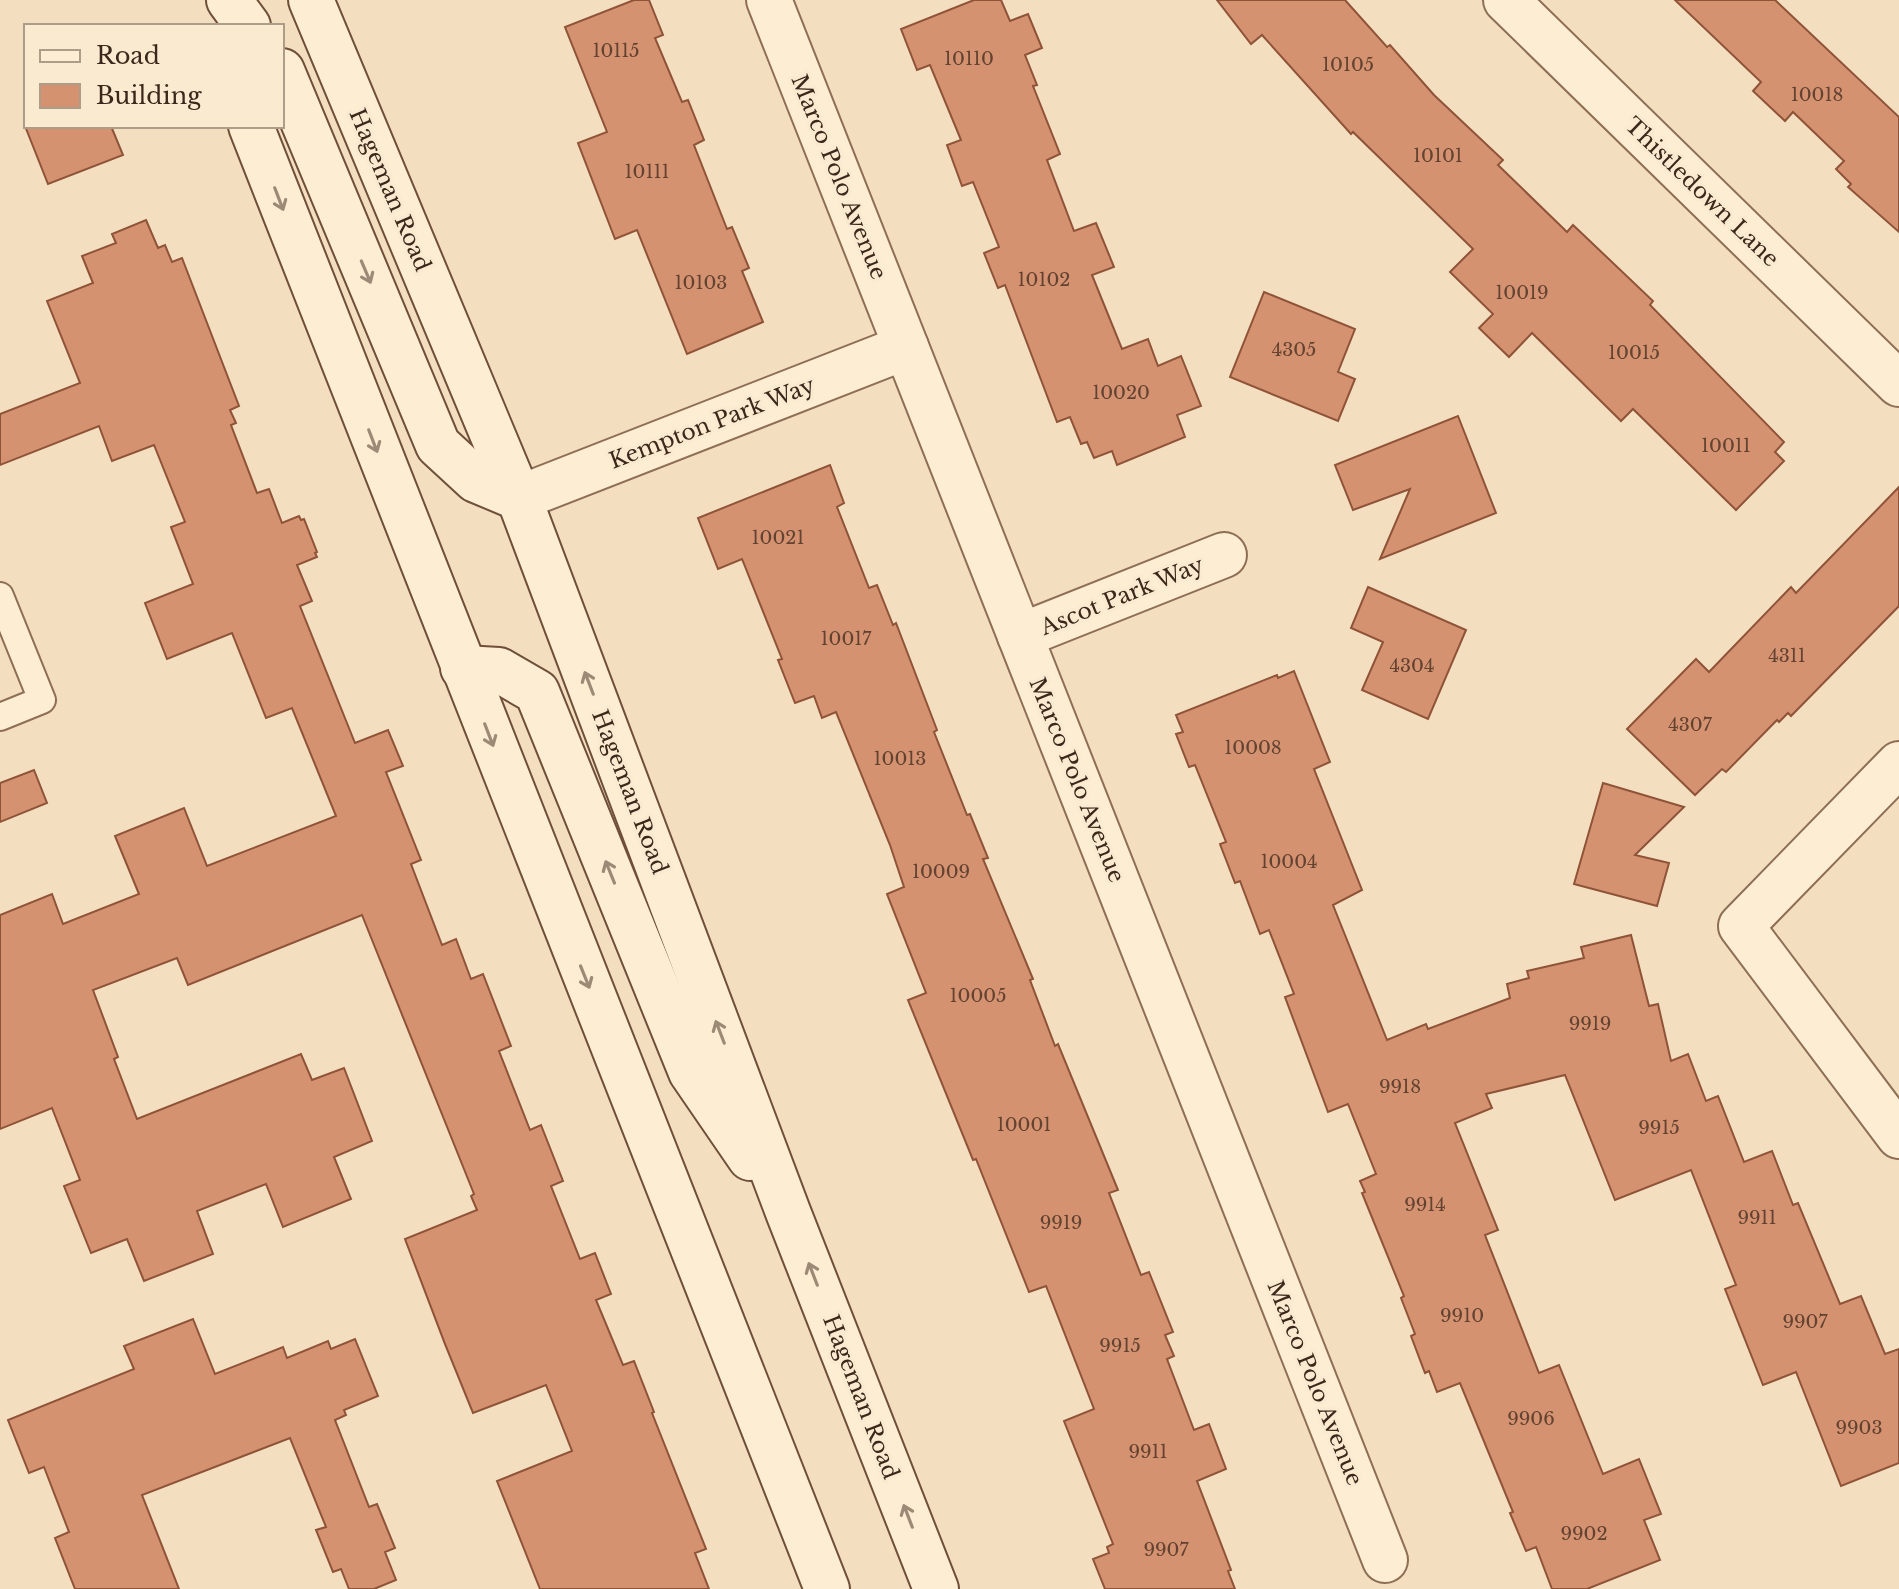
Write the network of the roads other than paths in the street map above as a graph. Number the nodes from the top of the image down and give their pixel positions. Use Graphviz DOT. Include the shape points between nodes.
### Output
graph roads {
  1 [pos="202,0"];
  2 [pos="229,0"];
  3 [pos="311,0"];
  4 [pos="769,0"];
  5 [pos="1506,0"];
  6 [pos="211,24"];
  7 [pos="247,24"];
  8 [pos="284,76"];
  9 [pos="252,128"];
  10 [pos="906,347"];
  11 [pos="1899,384"];
  12 [pos="519,498"];
  13 [pos="1224,555"];
  14 [pos="0,596"];
  15 [pos="1020,636"];
  16 [pos="463,668"];
  17 [pos="0,717"];
  18 [pos="1899,764"];
  19 [pos="1899,1136"];
  20 [pos="788,1212"];
  21 [pos="1385,1560"];
  22 [pos="827,1589"];
  23 [pos="936,1589"];
  1 -- 6 [label="main road"];
  2 -- 7 [label="main road"];
  3 -- 12 [label="main road, Hageman Road"];
  4 -- 10 [label="main road, Marco Polo Avenue"];
  5 -- 11 [label="main road, Thistledown Lane"];
  8 -- 12 [label="main road, one-way" via="438,445 476,480"];
  9 -- 16 [label="main road, one-way"];
  10 -- 12 [label="main road, Kempton Park Way"];
  10 -- 15 [label="main road, Marco Polo Avenue"];
  20 -- 12 [label="main road, Hageman Road, one-way"];
  13 -- 15 [label="main road, Ascot Park Way"];
  14 -- 17 [label="lane" via="42,700"];
  15 -- 21 [label="main road, Marco Polo Avenue"];
  20 -- 16 [label="main road, one-way" via="691,1072 537,692 499,670"];
  16 -- 22 [label="main road, one-way"];
  18 -- 19 [label="main road" via="1741,926"];
  23 -- 20 [label="main road, Hageman Road, one-way"];
}
